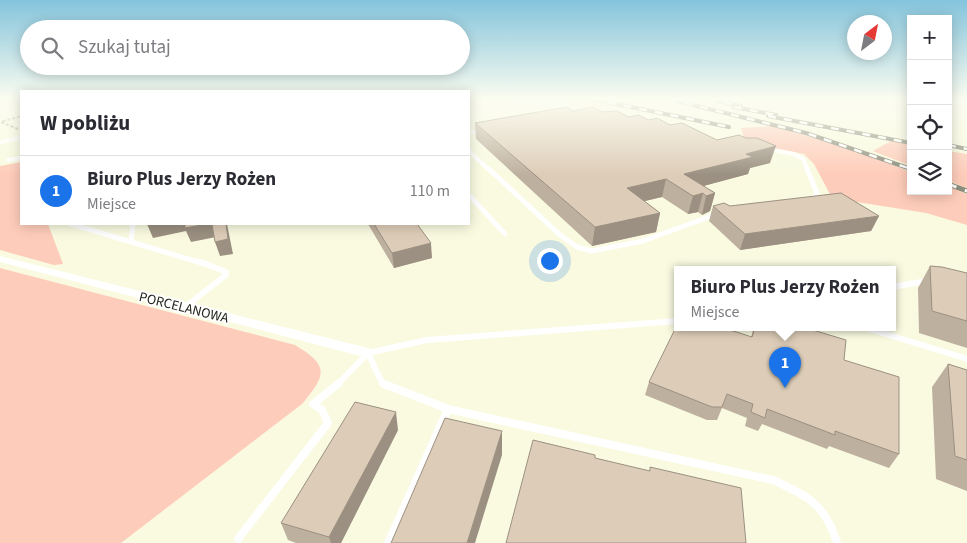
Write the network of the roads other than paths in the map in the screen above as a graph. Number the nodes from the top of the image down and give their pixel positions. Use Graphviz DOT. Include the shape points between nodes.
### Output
graph roads {
  1 [pos="488,129"];
  2 [pos="470,133"];
  3 [pos="20,138"];
  4 [pos="0,142"];
  5 [pos="758,147"];
  6 [pos="470,152"];
  7 [pos="20,158"];
  8 [pos="8,160"];
  9 [pos="470,196"];
  10 [pos="805,203"];
  11 [pos="724,213"];
  12 [pos="74,225"];
  13 [pos="133,225"];
  14 [pos="505,234"];
  15 [pos="131,242"];
  16 [pos="0,259"];
  17 [pos="938,279"];
  18 [pos="896,286"];
  19 [pos="185,307"];
  20 [pos="674,322"];
  21 [pos="876,331"];
  22 [pos="368,353"];
  23 [pos="967,359"];
  24 [pos="448,409"];
  25 [pos="238,539"];
  26 [pos="388,543"];
  27 [pos="837,543"];
  1 -- 2 [label="lane"];
  3 -- 4 [label="street"];
  5 -- 10 [label="lane" via="803,158 817,193 814,199"];
  6 -- 11 [label="lane" via="565,240 585,250 643,241"];
  7 -- 8 [label="lane"];
  9 -- 14 [label="lane"];
  12 -- 15 [label="lane"];
  13 -- 15 [label="lane"];
  15 -- 19 [label="lane" via="226,272"];
  16 -- 19 [label="street, PORCELANOWA"];
  17 -- 18 [label="lane"];
  19 -- 22 [label="street, PORCELANOWA"];
  20 -- 22 [label="lane" via="428,340"];
  21 -- 23 [label="lane"];
  22 -- 24 [label="lane" via="382,383"];
  22 -- 25 [label="lane" via="313,404 322,410 328,423"];
  24 -- 26 [label="lane"];
  24 -- 27 [label="lane" via="773,480 803,493 823,509 833,526"];
}
